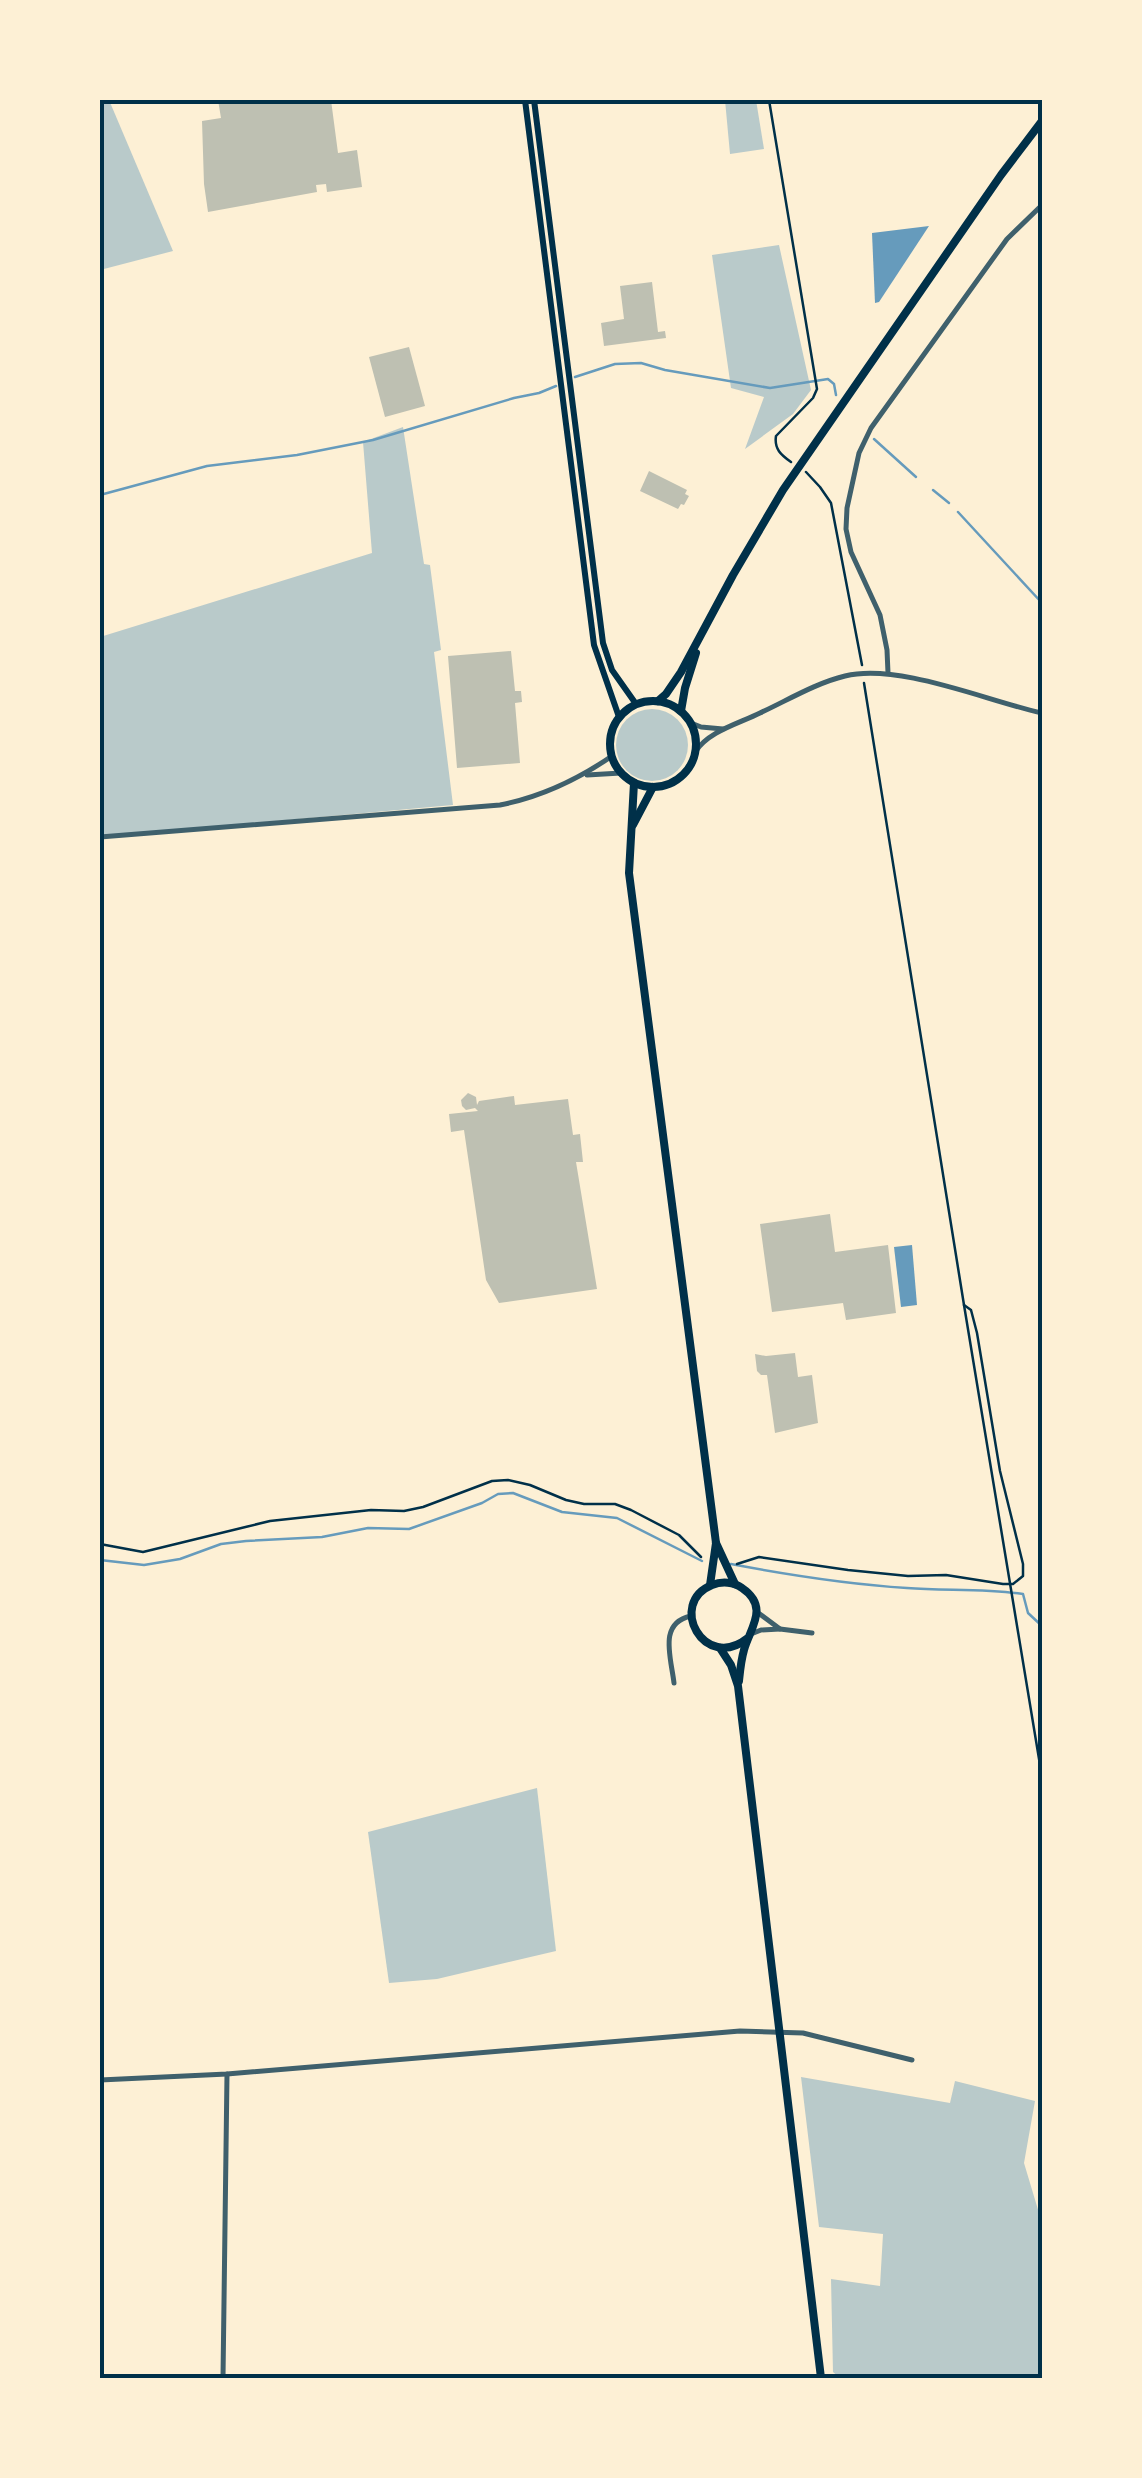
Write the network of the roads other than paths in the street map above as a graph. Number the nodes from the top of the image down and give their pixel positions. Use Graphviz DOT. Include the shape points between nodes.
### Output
graph roads {
  1 [pos="525,100"];
  2 [pos="534,100"];
  3 [pos="1042,121"];
  4 [pos="1042,205"];
  5 [pos="702,635"];
  6 [pos="888,674"];
  7 [pos="658,701"];
  8 [pos="636,704"];
  9 [pos="682,712"];
  10 [pos="1042,713"];
  11 [pos="619,717"];
  12 [pos="691,723"];
  13 [pos="723,729"];
  14 [pos="695,752"];
  15 [pos="612,756"];
  16 [pos="622,773"];
  17 [pos="584,775"];
  18 [pos="634,783"];
  19 [pos="653,787"];
  20 [pos="631,828"];
  21 [pos="100,837"];
  22 [pos="716,1543"];
  23 [pos="735,1584"];
  24 [pos="710,1586"];
  25 [pos="757,1612"];
  26 [pos="691,1616"];
  27 [pos="780,1629"];
  28 [pos="812,1633"];
  29 [pos="749,1636"];
  30 [pos="720,1648"];
  31 [pos="674,1683"];
  32 [pos="738,1686"];
  33 [pos="779,2031"];
  34 [pos="912,2060"];
  35 [pos="227,2074"];
  36 [pos="100,2080"];
  37 [pos="223,2378"];
  38 [pos="821,2378"];
  1 -- 11 [label="main road" via="594,646"];
  2 -- 8 [label="main road" via="603,643"];
  3 -- 5 [label="main road" via="784,490"];
  4 -- 6 [label="street" via="1007,239 859,453 846,529 880,616"];
  5 -- 7 [label="main road"];
  5 -- 9 [label="main road"];
  6 -- 10 [label="street"];
  6 -- 13 [label="street" via="830,681"];
  7 -- 8 [label="main road"];
  7 -- 9 [label="main road"];
  8 -- 11 [label="main road"];
  9 -- 12 [label="main road"];
  11 -- 15 [label="main road"];
  12 -- 13 [label="street"];
  12 -- 14 [label="main road"];
  13 -- 14 [label="street"];
  14 -- 19 [label="main road" via="680,777"];
  15 -- 16 [label="main road"];
  15 -- 17 [label="street"];
  16 -- 17 [label="street"];
  16 -- 18 [label="main road"];
  17 -- 21 [label="street" via="500,805"];
  18 -- 19 [label="main road"];
  18 -- 20 [label="main road"];
  19 -- 20 [label="main road"];
  20 -- 22 [label="main road" via="628,872"];
  22 -- 23 [label="main road"];
  22 -- 24 [label="main road"];
  23 -- 24 [label="main road"];
  23 -- 25 [label="main road"];
  24 -- 26 [label="main road" via="696,1598"];
  25 -- 27 [label="street"];
  25 -- 29 [label="main road"];
  26 -- 30 [label="main road" via="704,1642"];
  26 -- 31 [label="street" via="674,1624 669,1638"];
  27 -- 28 [label="street"];
  27 -- 29 [label="street"];
  29 -- 30 [label="main road"];
  29 -- 32 [label="main road"];
  30 -- 32 [label="main road"];
  32 -- 33 [label="main road"];
  33 -- 34 [label="street"];
  33 -- 35 [label="street"];
  33 -- 38 [label="main road"];
  35 -- 36 [label="street"];
  35 -- 37 [label="street"];
}
